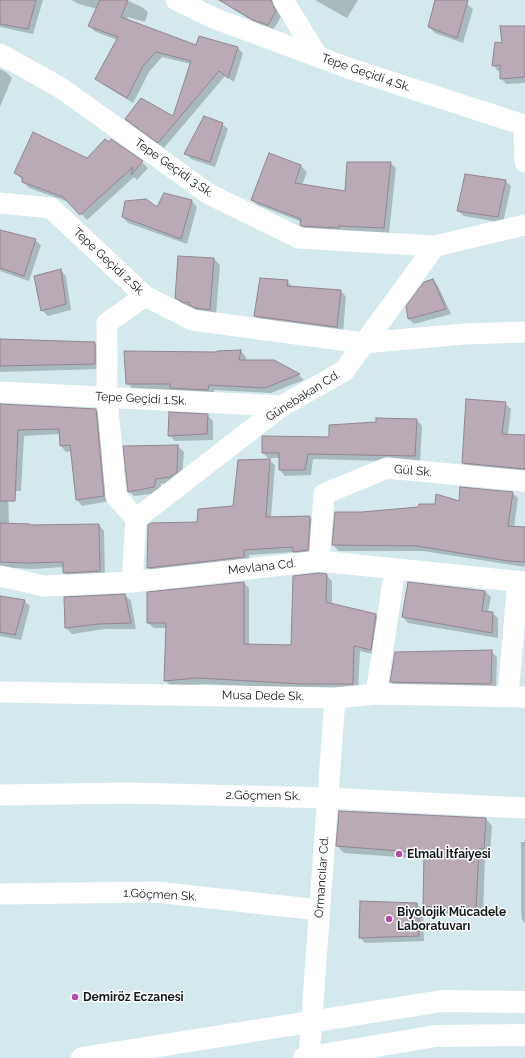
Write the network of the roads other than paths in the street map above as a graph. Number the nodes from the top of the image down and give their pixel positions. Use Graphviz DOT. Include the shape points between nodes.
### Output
graph roads {
  1 [pos="176,0"];
  2 [pos="283,0"];
  3 [pos="0,54"];
  4 [pos="318,57"];
  5 [pos="525,124"];
  6 [pos="525,162"];
  7 [pos="0,203"];
  8 [pos="525,225"];
  9 [pos="434,246"];
  10 [pos="145,296"];
  11 [pos="525,332"];
  12 [pos="364,343"];
  13 [pos="0,392"];
  14 [pos="107,398"];
  15 [pos="282,406"];
  16 [pos="525,481"];
  17 [pos="136,519"];
  18 [pos="319,561"];
  19 [pos="395,569"];
  20 [pos="0,576"];
  21 [pos="132,582"];
  22 [pos="521,582"];
  23 [pos="0,692"];
  24 [pos="376,694"];
  25 [pos="517,697"];
  26 [pos="335,698"];
  27 [pos="0,795"];
  28 [pos="327,798"];
  29 [pos="525,808"];
  30 [pos="0,894"];
  31 [pos="319,910"];
  32 [pos="525,1002"];
  33 [pos="311,1022"];
  34 [pos="525,1035"];
  35 [pos="82,1058"];
  36 [pos="306,1058"];
  1 -- 4 [label="street, Tepe Geçidi 4.Sk." via="216,19"];
  2 -- 4 [label="street"];
  3 -- 9 [label="street, Tepe Geçidi 3.Sk." via="61,88 209,194 299,238"];
  4 -- 5 [label="street, Tepe Geçidi 4.Sk."];
  5 -- 6 [label="street, Tepe Geçidi 4.Sk."];
  7 -- 10 [label="street, Tepe Geçidi 2.Sk." via="51,208"];
  8 -- 9 [label="street"];
  9 -- 12 [label="street, Günebakan Cd."];
  10 -- 12 [label="street, Tepe Geçidi 2.Sk." via="192,320"];
  10 -- 14 [label="street" via="107,323"];
  11 -- 12 [label="street, Tepe Geçidi 2.Sk." via="464,334"];
  12 -- 15 [label="street, Günebakan Cd." via="344,371"];
  13 -- 14 [label="street, Tepe Geçidi 1.Sk."];
  14 -- 15 [label="street, Tepe Geçidi 1.Sk."];
  14 -- 17 [label="street" via="116,496"];
  15 -- 17 [label="street, Günebakan Cd."];
  16 -- 18 [label="street, Gül Sk." via="387,468 324,494"];
  17 -- 21 [label="street"];
  18 -- 19 [label="street, Mevlana Cd."];
  18 -- 21 [label="street, Mevlana Cd."];
  19 -- 22 [label="street, Mevlana Cd."];
  19 -- 24 [label="street"];
  20 -- 21 [label="street, Mevlana Cd." via="44,586"];
  22 -- 25 [label="street"];
  23 -- 26 [label="street, Musa Dede Sk."];
  24 -- 25 [label="street, Musa Dede Sk."];
  24 -- 26 [label="street, Musa Dede Sk."];
  26 -- 28 [label="street, Ormancılar Cd."];
  27 -- 28 [label="street, 2.Göçmen Sk." via="129,793"];
  28 -- 29 [label="street, 2.Göçmen Sk."];
  28 -- 31 [label="street, Ormancılar Cd."];
  30 -- 31 [label="street, 1.Göçmen Sk." via="156,892"];
  31 -- 33 [label="street, Ormancılar Cd."];
  32 -- 33 [label="main road" via="442,1001"];
  33 -- 35 [label="main road"];
  33 -- 36 [label="street, Ormancılar Cd."];
  34 -- 36 [label="main road" via="436,1036"];
}
